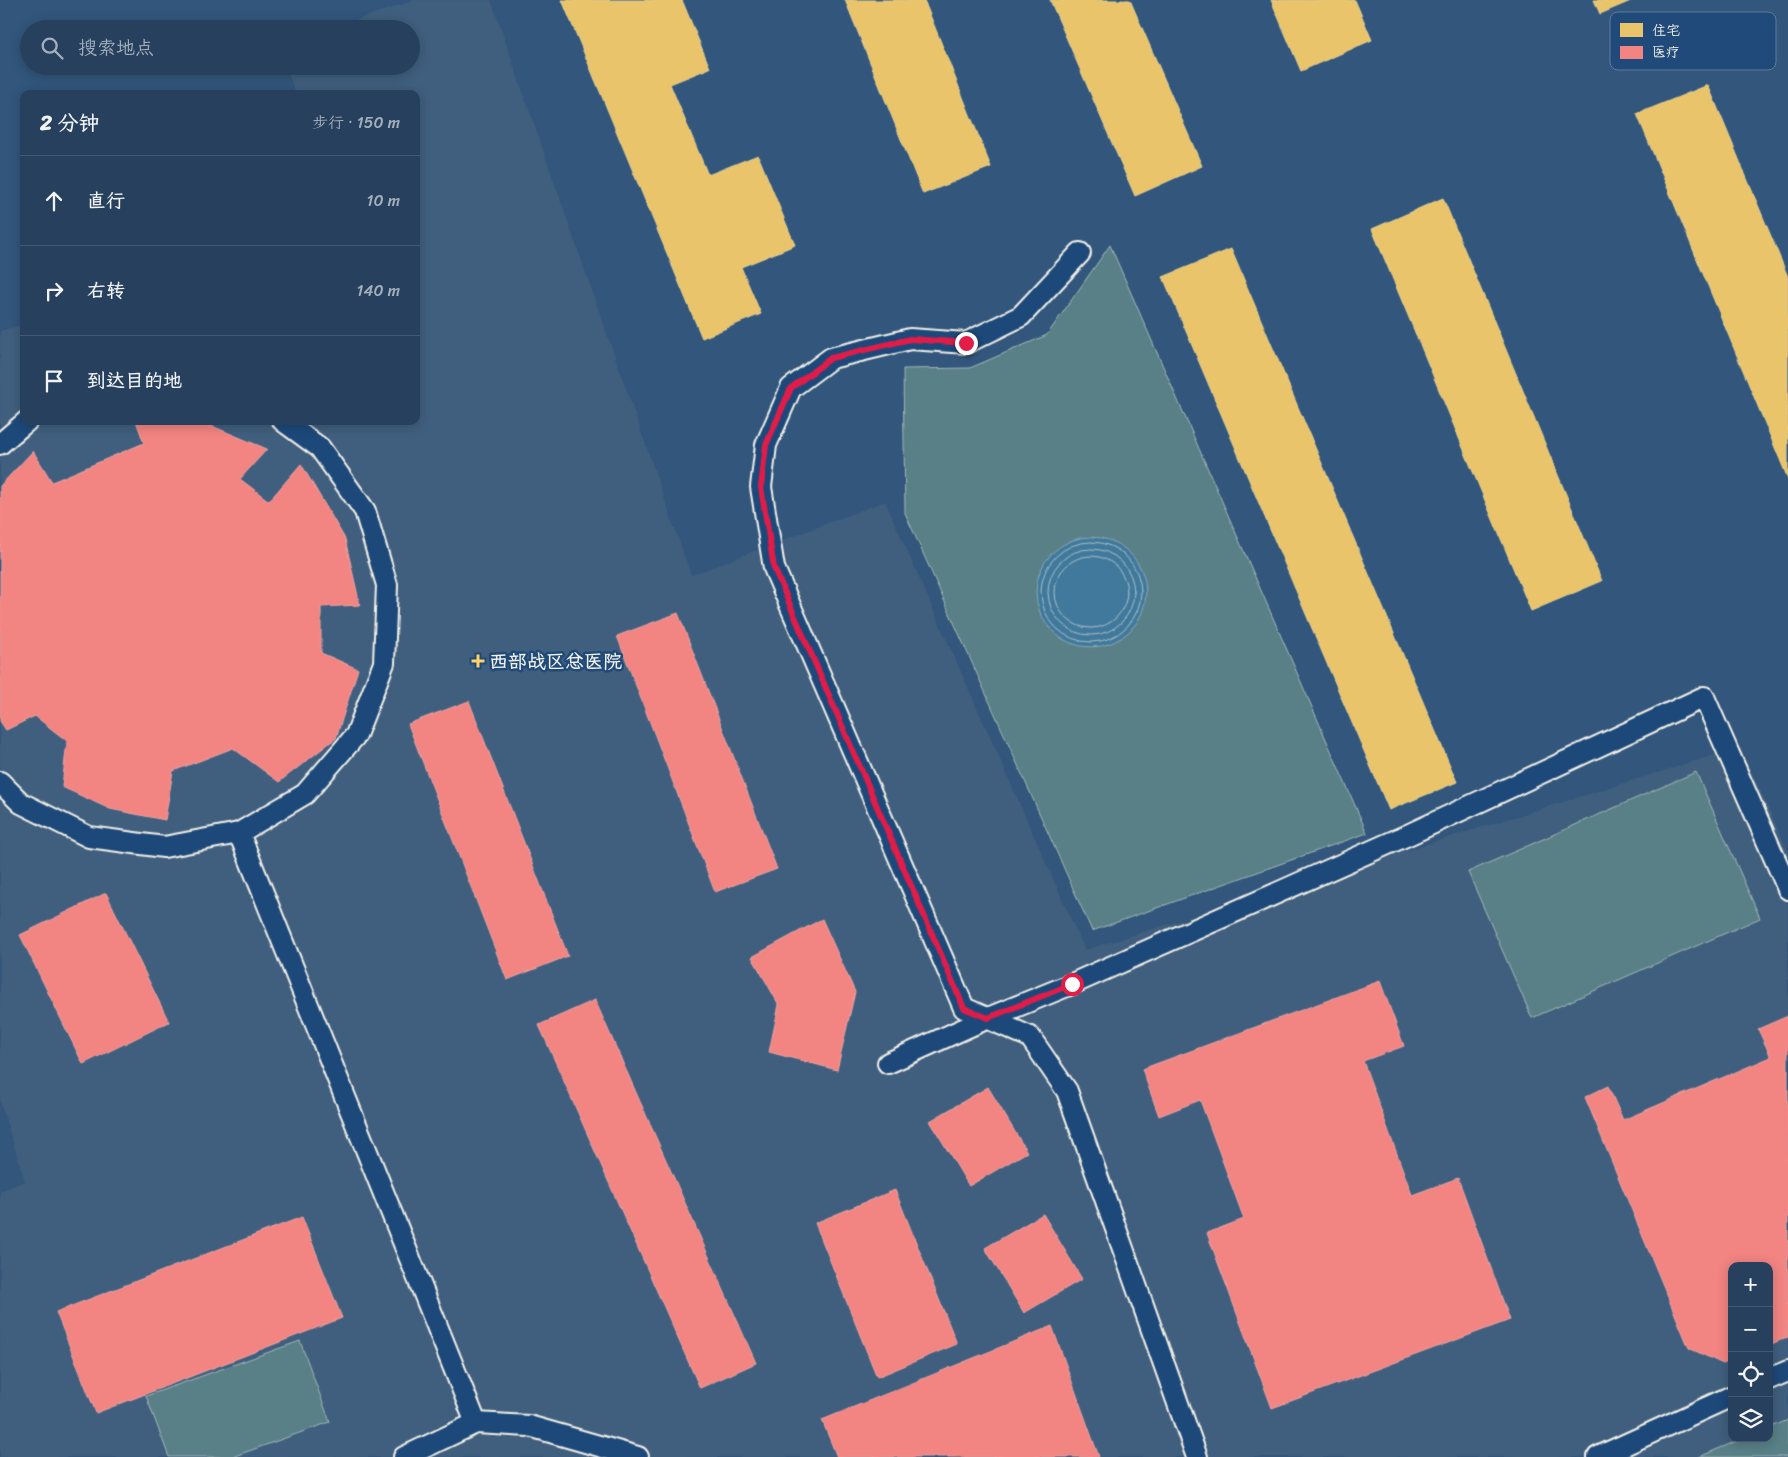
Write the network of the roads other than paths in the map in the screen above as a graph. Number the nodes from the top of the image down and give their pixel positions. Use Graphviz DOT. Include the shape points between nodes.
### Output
graph roads {
  1 [pos="1080,253"];
  2 [pos="22,425"];
  3 [pos="288,425"];
  4 [pos="0,444"];
  5 [pos="0,782"];
  6 [pos="239,833"];
  7 [pos="1788,889"];
  8 [pos="988,1018"];
  9 [pos="888,1063"];
  10 [pos="1788,1371"];
  11 [pos="1773,1377"];
  12 [pos="1730,1397"];
  13 [pos="476,1423"];
  14 [pos="404,1457"];
  15 [pos="638,1457"];
  16 [pos="1197,1457"];
  17 [pos="1598,1457"];
  1 -- 8 [label="lane" via="1022,316 966,343 910,339 831,358 791,388 766,445 761,487 774,568 964,1008"];
  2 -- 4 [label="lane"];
  3 -- 6 [label="lane" via="320,448 365,511 387,585 384,663 356,735 305,794"];
  5 -- 6 [label="lane" via="21,803 89,837 164,847"];
  6 -- 13 [label="lane"];
  7 -- 8 [label="lane" via="1704,697 1400,838"];
  8 -- 9 [label="lane"];
  8 -- 16 [label="lane" via="1030,1037 1067,1091"];
  10 -- 11 [label="lane"];
  12 -- 17 [label="lane"];
  13 -- 14 [label="lane"];
  13 -- 15 [label="lane" via="529,1426"];
}
